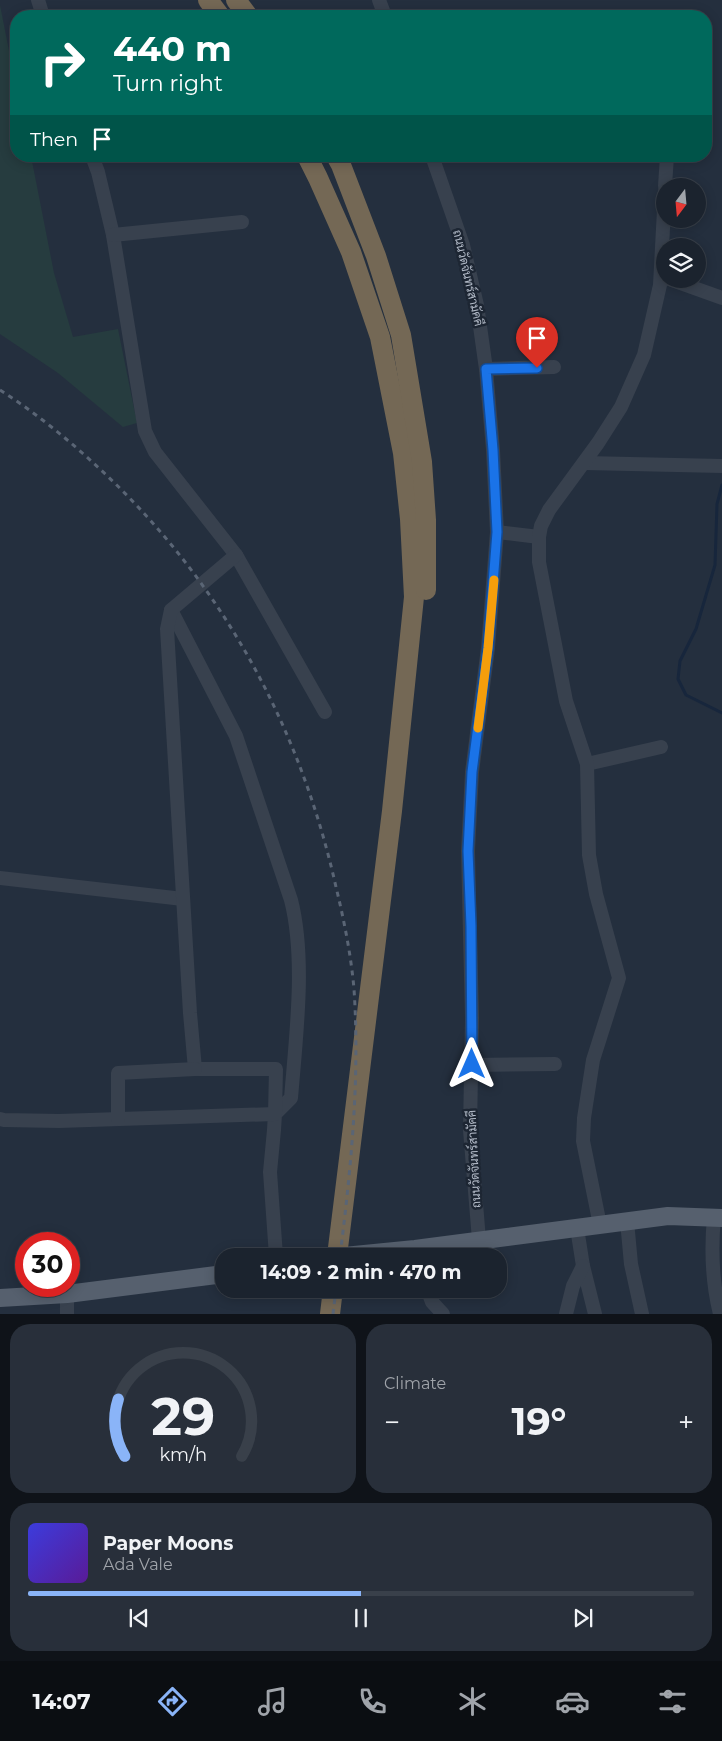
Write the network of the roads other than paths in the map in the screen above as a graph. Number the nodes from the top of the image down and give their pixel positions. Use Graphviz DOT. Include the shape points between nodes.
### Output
graph roads {
  1 [pos="94,162"];
  2 [pos="310,162"];
  3 [pos="339,162"];
  4 [pos="434,162"];
  5 [pos="667,162"];
  6 [pos="666,178"];
  7 [pos="242,222"];
  8 [pos="114,235"];
  9 [pos="662,288"];
  10 [pos="699,288"];
  11 [pos="721,295"];
  12 [pos="554,367"];
  13 [pos="486,369"];
  14 [pos="584,463"];
  15 [pos="722,466"];
  16 [pos="497,532"];
  17 [pos="539,537"];
  18 [pos="236,555"];
  19 [pos="171,610"];
  20 [pos="325,712"];
  21 [pos="661,747"];
  22 [pos="587,764"];
  23 [pos="0,878"];
  24 [pos="183,899"];
  25 [pos="472,1064"];
  26 [pos="555,1064"];
  27 [pos="195,1069"];
  28 [pos="275,1114"];
  29 [pos="0,1119"];
  30 [pos="118,1119"];
  31 [pos="349,1184"];
  32 [pos="718,1218"];
  33 [pos="626,1221"];
  34 [pos="600,1224"];
  35 [pos="576,1228"];
  36 [pos="479,1240"];
  37 [pos="275,1248"];
  38 [pos="338,1248"];
  39 [pos="344,1248"];
  40 [pos="440,1248"];
  41 [pos="583,1266"];
  42 [pos="215,1275"];
  43 [pos="80,1292"];
  44 [pos="17,1297"];
  45 [pos="67,1297"];
  46 [pos="0,1298"];
  47 [pos="332,1298"];
  48 [pos="337,1298"];
  49 [pos="431,1298"];
  50 [pos="67,1314"];
  51 [pos="330,1314"];
  52 [pos="335,1314"];
  53 [pos="443,1314"];
  54 [pos="566,1314"];
  55 [pos="594,1314"];
  56 [pos="642,1314"];
  57 [pos="720,1314"];
  1 -- 8 [label="street"];
  2 -- 31 [label="highway" via="351,252 380,336 403,453 414,597 392,811 355,1105"];
  3 -- 31 [label="highway" via="376,256 401,334 422,462 426,520 425,609"];
  4 -- 13 [label="street, ถนนวัดจันทร์สามัคคี" via="463,245 477,305"];
  5 -- 6 [label="street"];
  7 -- 8 [label="street"];
  8 -- 18 [label="street" via="145,431 155,452"];
  9 -- 14 [label="street" via="644,355 620,406"];
  10 -- 11 [label="street"];
  12 -- 13 [label="street"];
  13 -- 16 [label="street, ถนนวัดจันทร์สามัคคี"];
  14 -- 15 [label="street"];
  14 -- 17 [label="street" via="549,510"];
  16 -- 17 [label="street"];
  16 -- 25 [label="street, ถนนวัดจันทร์สามัคคี" via="488,648 472,772 468,851"];
  17 -- 22 [label="street" via="539,562 566,701"];
  18 -- 19 [label="street"];
  18 -- 20 [label="street"];
  19 -- 24 [label="street" via="167,629"];
  19 -- 28 [label="street" via="236,736 297,924 298,1000 291,1098"];
  21 -- 22 [label="street"];
  22 -- 34 [label="street" via="589,855 602,921 619,978 593,1060 584,1118 583,1141"];
  23 -- 24 [label="street"];
  24 -- 27 [label="street"];
  25 -- 26 [label="street"];
  25 -- 36 [label="street, ถนนวัดจันทร์สามัคคี" via="470,1130"];
  27 -- 28 [label="street" via="276,1069"];
  27 -- 30 [label="street" via="118,1073"];
  28 -- 30 [label="street"];
  28 -- 37 [label="street" via="270,1172"];
  29 -- 30 [label="street"];
  31 -- 38 [label="highway"];
  31 -- 39 [label="highway"];
  32 -- 33 [label="main road" via="668,1216"];
  32 -- 57 [label="street" via="712,1237 715,1296"];
  33 -- 34 [label="main road"];
  33 -- 56 [label="street"];
  34 -- 35 [label="main road"];
  35 -- 36 [label="main road"];
  35 -- 41 [label="street"];
  36 -- 40 [label="main road"];
  41 -- 54 [label="street"];
  41 -- 55 [label="street"];
  42 -- 43 [label="main road"];
  44 -- 46 [label="main road"];
  45 -- 50 [label="street"];
  47 -- 51 [label="highway"];
  48 -- 52 [label="highway"];
  49 -- 53 [label="street"];
}
